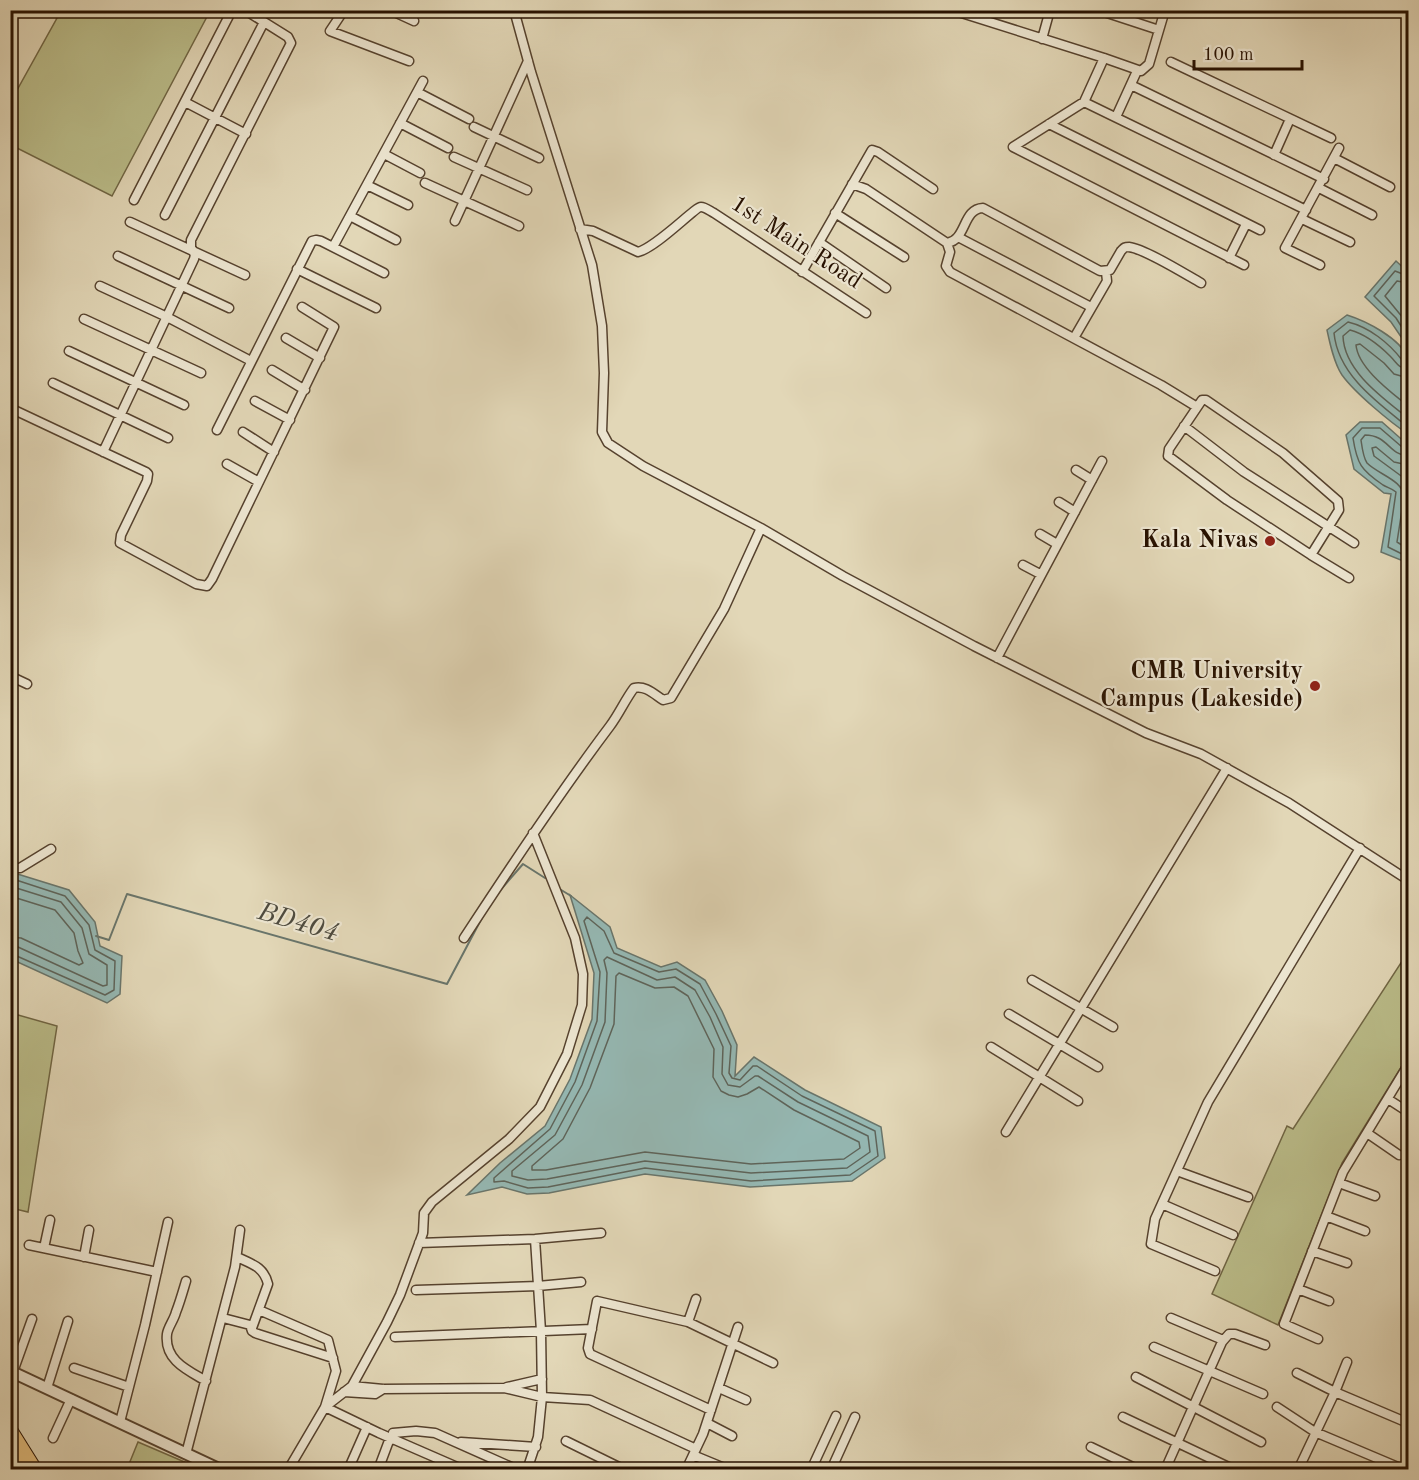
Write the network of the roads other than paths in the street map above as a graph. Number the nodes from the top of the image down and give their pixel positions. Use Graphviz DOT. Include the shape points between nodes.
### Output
graph roads {
  1 [pos="232,10"];
  2 [pos="245,10"];
  3 [pos="344,10"];
  4 [pos="390,10"];
  5 [pos="514,10"];
  6 [pos="952,10"];
  7 [pos="1050,10"];
  8 [pos="1098,10"];
  9 [pos="1165,10"];
  10 [pos="260,16"];
  11 [pos="414,21"];
  12 [pos="1159,30"];
  13 [pos="1042,39"];
  14 [pos="1104,58"];
  15 [pos="409,61"];
  16 [pos="528,61"];
  17 [pos="1171,62"];
  18 [pos="1137,71"];
  19 [pos="423,81"];
  20 [pos="1131,86"];
  21 [pos="417,92"];
  22 [pos="185,102"];
  23 [pos="1083,102"];
  24 [pos="215,117"];
  25 [pos="1116,117"];
  26 [pos="1290,119"];
  27 [pos="400,123"];
  28 [pos="1049,124"];
  29 [pos="246,134"];
  30 [pos="494,136"];
  31 [pos="1331,138"];
  32 [pos="448,148"];
  33 [pos="1340,148"];
  34 [pos="384,154"];
  35 [pos="1274,155"];
  36 [pos="454,157"];
  37 [pos="539,158"];
  38 [pos="1334,158"];
  39 [pos="480,168"];
  40 [pos="420,173"];
  41 [pos="1324,178"];
  42 [pos="425,183"];
  43 [pos="852,184"];
  44 [pos="367,185"];
  45 [pos="1390,187"];
  46 [pos="1319,188"];
  47 [pos="933,189"];
  48 [pos="527,190"];
  49 [pos="134,200"];
  50 [pos="464,201"];
  51 [pos="408,206"];
  52 [pos="1306,210"];
  53 [pos="835,213"];
  54 [pos="165,215"];
  55 [pos="1372,215"];
  56 [pos="350,216"];
  57 [pos="1302,219"];
  58 [pos="455,221"];
  59 [pos="130,222"];
  60 [pos="1246,224"];
  61 [pos="519,226"];
  62 [pos="580,229"];
  63 [pos="1260,230"];
  64 [pos="958,237"];
  65 [pos="396,240"];
  66 [pos="819,242"];
  67 [pos="1350,242"];
  68 [pos="947,243"];
  69 [pos="333,247"];
  70 [pos="195,252"];
  71 [pos="118,256"];
  72 [pos="904,257"];
  73 [pos="1229,258"];
  74 [pos="1244,265"];
  75 [pos="1320,265"];
  76 [pos="297,269"];
  77 [pos="802,272"];
  78 [pos="1106,272"];
  79 [pos="384,273"];
  80 [pos="245,275"];
  81 [pos="1201,283"];
  82 [pos="182,285"];
  83 [pos="100,286"];
  84 [pos="886,288"];
  85 [pos="1092,307"];
  86 [pos="230,308"];
  87 [pos="302,308"];
  88 [pos="376,308"];
  89 [pos="866,313"];
  90 [pos="166,317"];
  91 [pos="84,319"];
  92 [pos="286,338"];
  93 [pos="1074,338"];
  94 [pos="151,350"];
  95 [pos="69,351"];
  96 [pos="320,357"];
  97 [pos="251,362"];
  98 [pos="272,370"];
  99 [pos="201,373"];
  100 [pos="135,382"];
  101 [pos="53,383"];
  102 [pos="305,390"];
  103 [pos="255,401"];
  104 [pos="184,405"];
  105 [pos="1197,407"];
  106 [pos="10,408"];
  107 [pos="119,415"];
  108 [pos="290,420"];
  109 [pos="1184,426"];
  110 [pos="216,430"];
  111 [pos="243,432"];
  112 [pos="168,438"];
  113 [pos="103,452"];
  114 [pos="274,452"];
  115 [pos="1102,461"];
  116 [pos="227,464"];
  117 [pos="1076,470"];
  118 [pos="1092,480"];
  119 [pos="259,482"];
  120 [pos="1059,502"];
  121 [pos="1075,512"];
  122 [pos="1329,527"];
  123 [pos="761,528"];
  124 [pos="1040,534"];
  125 [pos="1057,543"];
  126 [pos="1354,543"];
  127 [pos="1311,555"];
  128 [pos="1023,565"];
  129 [pos="1040,574"];
  130 [pos="1349,578"];
  131 [pos="997,658"];
  132 [pos="10,676"];
  133 [pos="27,684"];
  134 [pos="1227,768"];
  135 [pos="532,834"];
  136 [pos="1360,848"];
  137 [pos="51,849"];
  138 [pos="10,868"];
  139 [pos="1408,880"];
  140 [pos="464,938"];
  141 [pos="1032,980"];
  142 [pos="1081,1008"];
  143 [pos="1009,1014"];
  144 [pos="1113,1027"];
  145 [pos="1059,1044"];
  146 [pos="991,1047"];
  147 [pos="1098,1067"];
  148 [pos="1408,1067"];
  149 [pos="1039,1077"];
  150 [pos="1388,1099"];
  151 [pos="1078,1101"];
  152 [pos="1408,1112"];
  153 [pos="1006,1132"];
  154 [pos="1367,1133"];
  155 [pos="1399,1155"];
  156 [pos="1177,1171"];
  157 [pos="1339,1183"];
  158 [pos="1375,1196"];
  159 [pos="1248,1197"];
  160 [pos="1162,1204"];
  161 [pos="1326,1216"];
  162 [pos="50,1220"];
  163 [pos="168,1222"];
  164 [pos="89,1230"];
  165 [pos="240,1230"];
  166 [pos="1365,1231"];
  167 [pos="601,1233"];
  168 [pos="1233,1235"];
  169 [pos="535,1239"];
  170 [pos="419,1243"];
  171 [pos="29,1245"];
  172 [pos="44,1248"];
  173 [pos="1312,1251"];
  174 [pos="84,1257"];
  175 [pos="237,1257"];
  176 [pos="1347,1263"];
  177 [pos="1215,1271"];
  178 [pos="157,1272"];
  179 [pos="186,1281"];
  180 [pos="581,1282"];
  181 [pos="538,1286"];
  182 [pos="1298,1289"];
  183 [pos="416,1290"];
  184 [pos="696,1299"];
  185 [pos="1329,1301"];
  186 [pos="259,1310"];
  187 [pos="223,1318"];
  188 [pos="1171,1318"];
  189 [pos="32,1319"];
  190 [pos="68,1321"];
  191 [pos="688,1322"];
  192 [pos="738,1327"];
  193 [pos="252,1328"];
  194 [pos="592,1329"];
  195 [pos="541,1330"];
  196 [pos="395,1337"];
  197 [pos="1318,1339"];
  198 [pos="1223,1340"];
  199 [pos="732,1343"];
  200 [pos="1265,1346"];
  201 [pos="1154,1347"];
  202 [pos="333,1358"];
  203 [pos="1347,1362"];
  204 [pos="773,1363"];
  205 [pos="74,1368"];
  206 [pos="1208,1370"];
  207 [pos="12,1372"];
  208 [pos="1296,1373"];
  209 [pos="1136,1377"];
  210 [pos="542,1379"];
  211 [pos="206,1381"];
  212 [pos="352,1386"];
  213 [pos="129,1387"];
  214 [pos="47,1388"];
  215 [pos="504,1388"];
  216 [pos="719,1388"];
  217 [pos="383,1389"];
  218 [pos="345,1392"];
  219 [pos="1335,1392"];
  220 [pos="1263,1394"];
  221 [pos="542,1397"];
  222 [pos="71,1399"];
  223 [pos="746,1400"];
  224 [pos="1192,1406"];
  225 [pos="325,1407"];
  226 [pos="1277,1407"];
  227 [pos="711,1410"];
  228 [pos="836,1416"];
  229 [pos="855,1417"];
  230 [pos="1122,1417"];
  231 [pos="120,1422"];
  232 [pos="707,1423"];
  233 [pos="1408,1423"];
  234 [pos="367,1427"];
  235 [pos="10,1430"];
  236 [pos="1315,1432"];
  237 [pos="392,1436"];
  238 [pos="732,1436"];
  239 [pos="53,1438"];
  240 [pos="455,1442"];
  241 [pos="566,1442"];
  242 [pos="1177,1442"];
  243 [pos="1261,1442"];
  244 [pos="536,1447"];
  245 [pos="1091,1447"];
  246 [pos="694,1452"];
  247 [pos="186,1454"];
  248 [pos="17,1457"];
  249 [pos="722,1467"];
  250 [pos="1299,1467"];
  251 [pos="35,1470"];
  252 [pos="221,1470"];
  253 [pos="288,1470"];
  254 [pos="348,1470"];
  255 [pos="378,1470"];
  256 [pos="465,1470"];
  257 [pos="518,1470"];
  258 [pos="526,1470"];
  259 [pos="625,1470"];
  260 [pos="686,1470"];
  261 [pos="811,1470"];
  262 [pos="831,1470"];
  263 [pos="1139,1470"];
  264 [pos="1165,1470"];
  265 [pos="1235,1470"];
  266 [pos="1310,1470"];
  267 [pos="1405,1470"];
  1 -- 22 [label="street"];
  2 -- 10 [label="street"];
  3 -- 15 [label="street" via="330,31"];
  4 -- 11 [label="street"];
  5 -- 16 [label="street"];
  6 -- 13 [label="street"];
  7 -- 13 [label="street"];
  8 -- 12 [label="street"];
  9 -- 12 [label="street"];
  10 -- 24 [label="street"];
  10 -- 29 [label="street" via="291,43"];
  12 -- 18 [label="street" via="1149,64 1145,70"];
  13 -- 14 [label="street"];
  14 -- 18 [label="street"];
  14 -- 23 [label="street"];
  16 -- 30 [label="street"];
  16 -- 62 [label="street"];
  17 -- 26 [label="street"];
  18 -- 20 [label="street"];
  19 -- 21 [label="street"];
  20 -- 25 [label="street"];
  20 -- 35 [label="street"];
  21 -- 27 [label="street"];
  21 -- 30 [label="street"];
  22 -- 24 [label="street"];
  22 -- 49 [label="street"];
  23 -- 25 [label="street"];
  23 -- 28 [label="street"];
  24 -- 29 [label="street"];
  24 -- 54 [label="street"];
  25 -- 52 [label="street"];
  26 -- 31 [label="street"];
  26 -- 35 [label="street"];
  27 -- 32 [label="street"];
  27 -- 34 [label="street"];
  28 -- 60 [label="street"];
  28 -- 73 [label="street" via="1013,147"];
  29 -- 70 [label="street" via="191,240 190,247"];
  30 -- 37 [label="street"];
  30 -- 39 [label="street"];
  33 -- 38 [label="street"];
  34 -- 40 [label="street"];
  34 -- 44 [label="street"];
  35 -- 41 [label="street"];
  36 -- 39 [label="street"];
  38 -- 41 [label="street"];
  38 -- 45 [label="street"];
  39 -- 48 [label="street"];
  39 -- 50 [label="street"];
  41 -- 46 [label="street"];
  42 -- 50 [label="street"];
  43 -- 47 [label="street" via="872,150"];
  43 -- 53 [label="street"];
  43 -- 68 [label="street" via="866,189"];
  44 -- 51 [label="street"];
  44 -- 56 [label="street"];
  46 -- 52 [label="street"];
  46 -- 55 [label="street"];
  50 -- 58 [label="street"];
  50 -- 61 [label="street"];
  52 -- 57 [label="street"];
  53 -- 66 [label="street"];
  53 -- 72 [label="street"];
  56 -- 65 [label="street"];
  56 -- 69 [label="street"];
  57 -- 67 [label="street"];
  57 -- 75 [label="street" via="1285,248"];
  59 -- 70 [label="street"];
  60 -- 63 [label="street"];
  60 -- 73 [label="street"];
  62 -- 77 [label="street, 1st Main Road" via="638,252 703,207"];
  62 -- 123 [label="street" via="592,265 602,326 605,439 620,453"];
  64 -- 68 [label="street"];
  64 -- 78 [label="street" via="972,212 983,208"];
  64 -- 85 [label="street"];
  66 -- 77 [label="street"];
  66 -- 84 [label="street"];
  68 -- 93 [label="street" via="950,252 946,266 950,272"];
  69 -- 76 [label="street" via="312,241"];
  69 -- 79 [label="street"];
  70 -- 80 [label="street"];
  70 -- 82 [label="street"];
  71 -- 82 [label="street"];
  73 -- 74 [label="street"];
  76 -- 88 [label="street"];
  76 -- 97 [label="street"];
  77 -- 89 [label="street, 1st Main Road"];
  78 -- 81 [label="street" via="1123,248 1130,247"];
  78 -- 85 [label="street" via="1107,281"];
  82 -- 86 [label="street"];
  82 -- 90 [label="street"];
  83 -- 90 [label="street"];
  85 -- 93 [label="street"];
  87 -- 96 [label="street" via="334,327"];
  90 -- 94 [label="street"];
  90 -- 97 [label="street"];
  91 -- 94 [label="street"];
  92 -- 96 [label="street"];
  93 -- 105 [label="street"];
  94 -- 99 [label="street"];
  94 -- 100 [label="street"];
  95 -- 100 [label="street"];
  96 -- 102 [label="street"];
  97 -- 110 [label="street"];
  98 -- 102 [label="street"];
  100 -- 104 [label="street"];
  100 -- 107 [label="street"];
  101 -- 107 [label="street"];
  102 -- 108 [label="street"];
  103 -- 108 [label="street"];
  105 -- 109 [label="street"];
  105 -- 122 [label="street" via="1206,400 1283,453 1338,501 1339,510"];
  106 -- 113 [label="street"];
  107 -- 112 [label="street"];
  107 -- 113 [label="street"];
  108 -- 114 [label="street"];
  109 -- 122 [label="street" via="1244,472"];
  109 -- 127 [label="street" via="1167,453 1171,459"];
  111 -- 114 [label="street"];
  113 -- 119 [label="street" via="148,474 120,543 204,586 212,579"];
  114 -- 119 [label="street"];
  115 -- 118 [label="street"];
  116 -- 119 [label="street"];
  117 -- 118 [label="street"];
  118 -- 121 [label="street"];
  120 -- 121 [label="street"];
  121 -- 125 [label="street"];
  122 -- 126 [label="street"];
  122 -- 127 [label="street"];
  123 -- 131 [label="street"];
  123 -- 135 [label="street" via="724,609 671,698 663,700 645,687 634,688"];
  124 -- 125 [label="street"];
  125 -- 129 [label="street"];
  127 -- 130 [label="street"];
  128 -- 129 [label="street"];
  129 -- 131 [label="street"];
  131 -- 134 [label="street" via="1146,734"];
  132 -- 133 [label="street"];
  134 -- 136 [label="street"];
  134 -- 142 [label="street"];
  135 -- 140 [label="street"];
  135 -- 170 [label="street" via="575,938 584,974 582,1005 567,1054 540,1107 509,1139 432,1202 424,1213"];
  136 -- 139 [label="street"];
  136 -- 156 [label="street" via="1208,1102"];
  137 -- 138 [label="street" via="20,868"];
  141 -- 142 [label="street"];
  142 -- 144 [label="street"];
  142 -- 145 [label="street"];
  143 -- 145 [label="street"];
  145 -- 147 [label="street"];
  145 -- 149 [label="street"];
  146 -- 149 [label="street"];
  148 -- 150 [label="street"];
  149 -- 151 [label="street"];
  149 -- 153 [label="street"];
  150 -- 152 [label="street"];
  150 -- 154 [label="street"];
  154 -- 155 [label="street"];
  154 -- 157 [label="street"];
  156 -- 159 [label="street"];
  156 -- 160 [label="street"];
  157 -- 158 [label="street"];
  157 -- 161 [label="street"];
  160 -- 168 [label="street"];
  160 -- 177 [label="street" via="1151,1244"];
  161 -- 166 [label="street"];
  161 -- 173 [label="street"];
  162 -- 172 [label="street"];
  163 -- 178 [label="street"];
  164 -- 174 [label="street"];
  165 -- 175 [label="street"];
  167 -- 169 [label="street"];
  169 -- 170 [label="street"];
  169 -- 181 [label="street"];
  170 -- 212 [label="street" via="400,1295"];
  171 -- 172 [label="street"];
  172 -- 174 [label="street"];
  173 -- 176 [label="street"];
  173 -- 182 [label="street"];
  174 -- 178 [label="street"];
  175 -- 186 [label="street" via="260,1267 268,1280"];
  175 -- 187 [label="street"];
  178 -- 213 [label="street"];
  179 -- 211 [label="street" via="168,1333 169,1353 180,1366"];
  180 -- 181 [label="street"];
  181 -- 183 [label="street"];
  181 -- 195 [label="street"];
  182 -- 185 [label="street"];
  182 -- 197 [label="street" via="1284,1324"];
  184 -- 191 [label="street"];
  186 -- 193 [label="street"];
  186 -- 202 [label="street" via="328,1340"];
  187 -- 193 [label="street"];
  187 -- 211 [label="street"];
  188 -- 198 [label="street"];
  189 -- 207 [label="street"];
  190 -- 214 [label="street"];
  191 -- 194 [label="street" via="597,1301"];
  191 -- 199 [label="street"];
  192 -- 199 [label="street"];
  193 -- 202 [label="street" via="255,1333"];
  194 -- 195 [label="street"];
  194 -- 227 [label="street" via="590,1354"];
  195 -- 196 [label="street"];
  195 -- 210 [label="street"];
  198 -- 200 [label="street" via="1235,1334"];
  198 -- 206 [label="street"];
  199 -- 204 [label="street"];
  199 -- 216 [label="street"];
  201 -- 206 [label="street"];
  202 -- 225 [label="street" via="336,1371"];
  203 -- 219 [label="street"];
  205 -- 213 [label="street"];
  206 -- 220 [label="street"];
  206 -- 224 [label="street"];
  207 -- 214 [label="street"];
  208 -- 219 [label="street"];
  209 -- 224 [label="street"];
  210 -- 215 [label="street"];
  210 -- 221 [label="street"];
  211 -- 247 [label="street"];
  212 -- 217 [label="street"];
  212 -- 218 [label="street"];
  213 -- 231 [label="street"];
  214 -- 222 [label="street"];
  215 -- 217 [label="street"];
  215 -- 221 [label="street"];
  216 -- 223 [label="street"];
  216 -- 227 [label="street"];
  217 -- 218 [label="street" via="375,1394"];
  218 -- 225 [label="street"];
  219 -- 233 [label="street"];
  219 -- 236 [label="street"];
  221 -- 244 [label="street"];
  221 -- 246 [label="street" via="590,1400"];
  222 -- 231 [label="street"];
  222 -- 239 [label="street"];
  224 -- 242 [label="street"];
  224 -- 243 [label="street"];
  225 -- 234 [label="street"];
  225 -- 253 [label="street"];
  226 -- 236 [label="street"];
  227 -- 232 [label="street"];
  228 -- 261 [label="street"];
  229 -- 262 [label="street"];
  230 -- 242 [label="street"];
  231 -- 247 [label="street"];
  232 -- 238 [label="street"];
  232 -- 246 [label="street"];
  234 -- 237 [label="street"];
  234 -- 254 [label="street"];
  235 -- 248 [label="main road"];
  236 -- 250 [label="street"];
  236 -- 267 [label="street"];
  237 -- 240 [label="street" via="427,1431"];
  237 -- 255 [label="street"];
  237 -- 256 [label="street"];
  240 -- 244 [label="street"];
  240 -- 257 [label="street"];
  241 -- 259 [label="street"];
  242 -- 264 [label="street"];
  242 -- 265 [label="street"];
  244 -- 258 [label="street"];
  245 -- 263 [label="street"];
  246 -- 249 [label="street"];
  246 -- 260 [label="street"];
  247 -- 252 [label="street"];
  248 -- 251 [label="main road"];
  250 -- 266 [label="street"];
}
